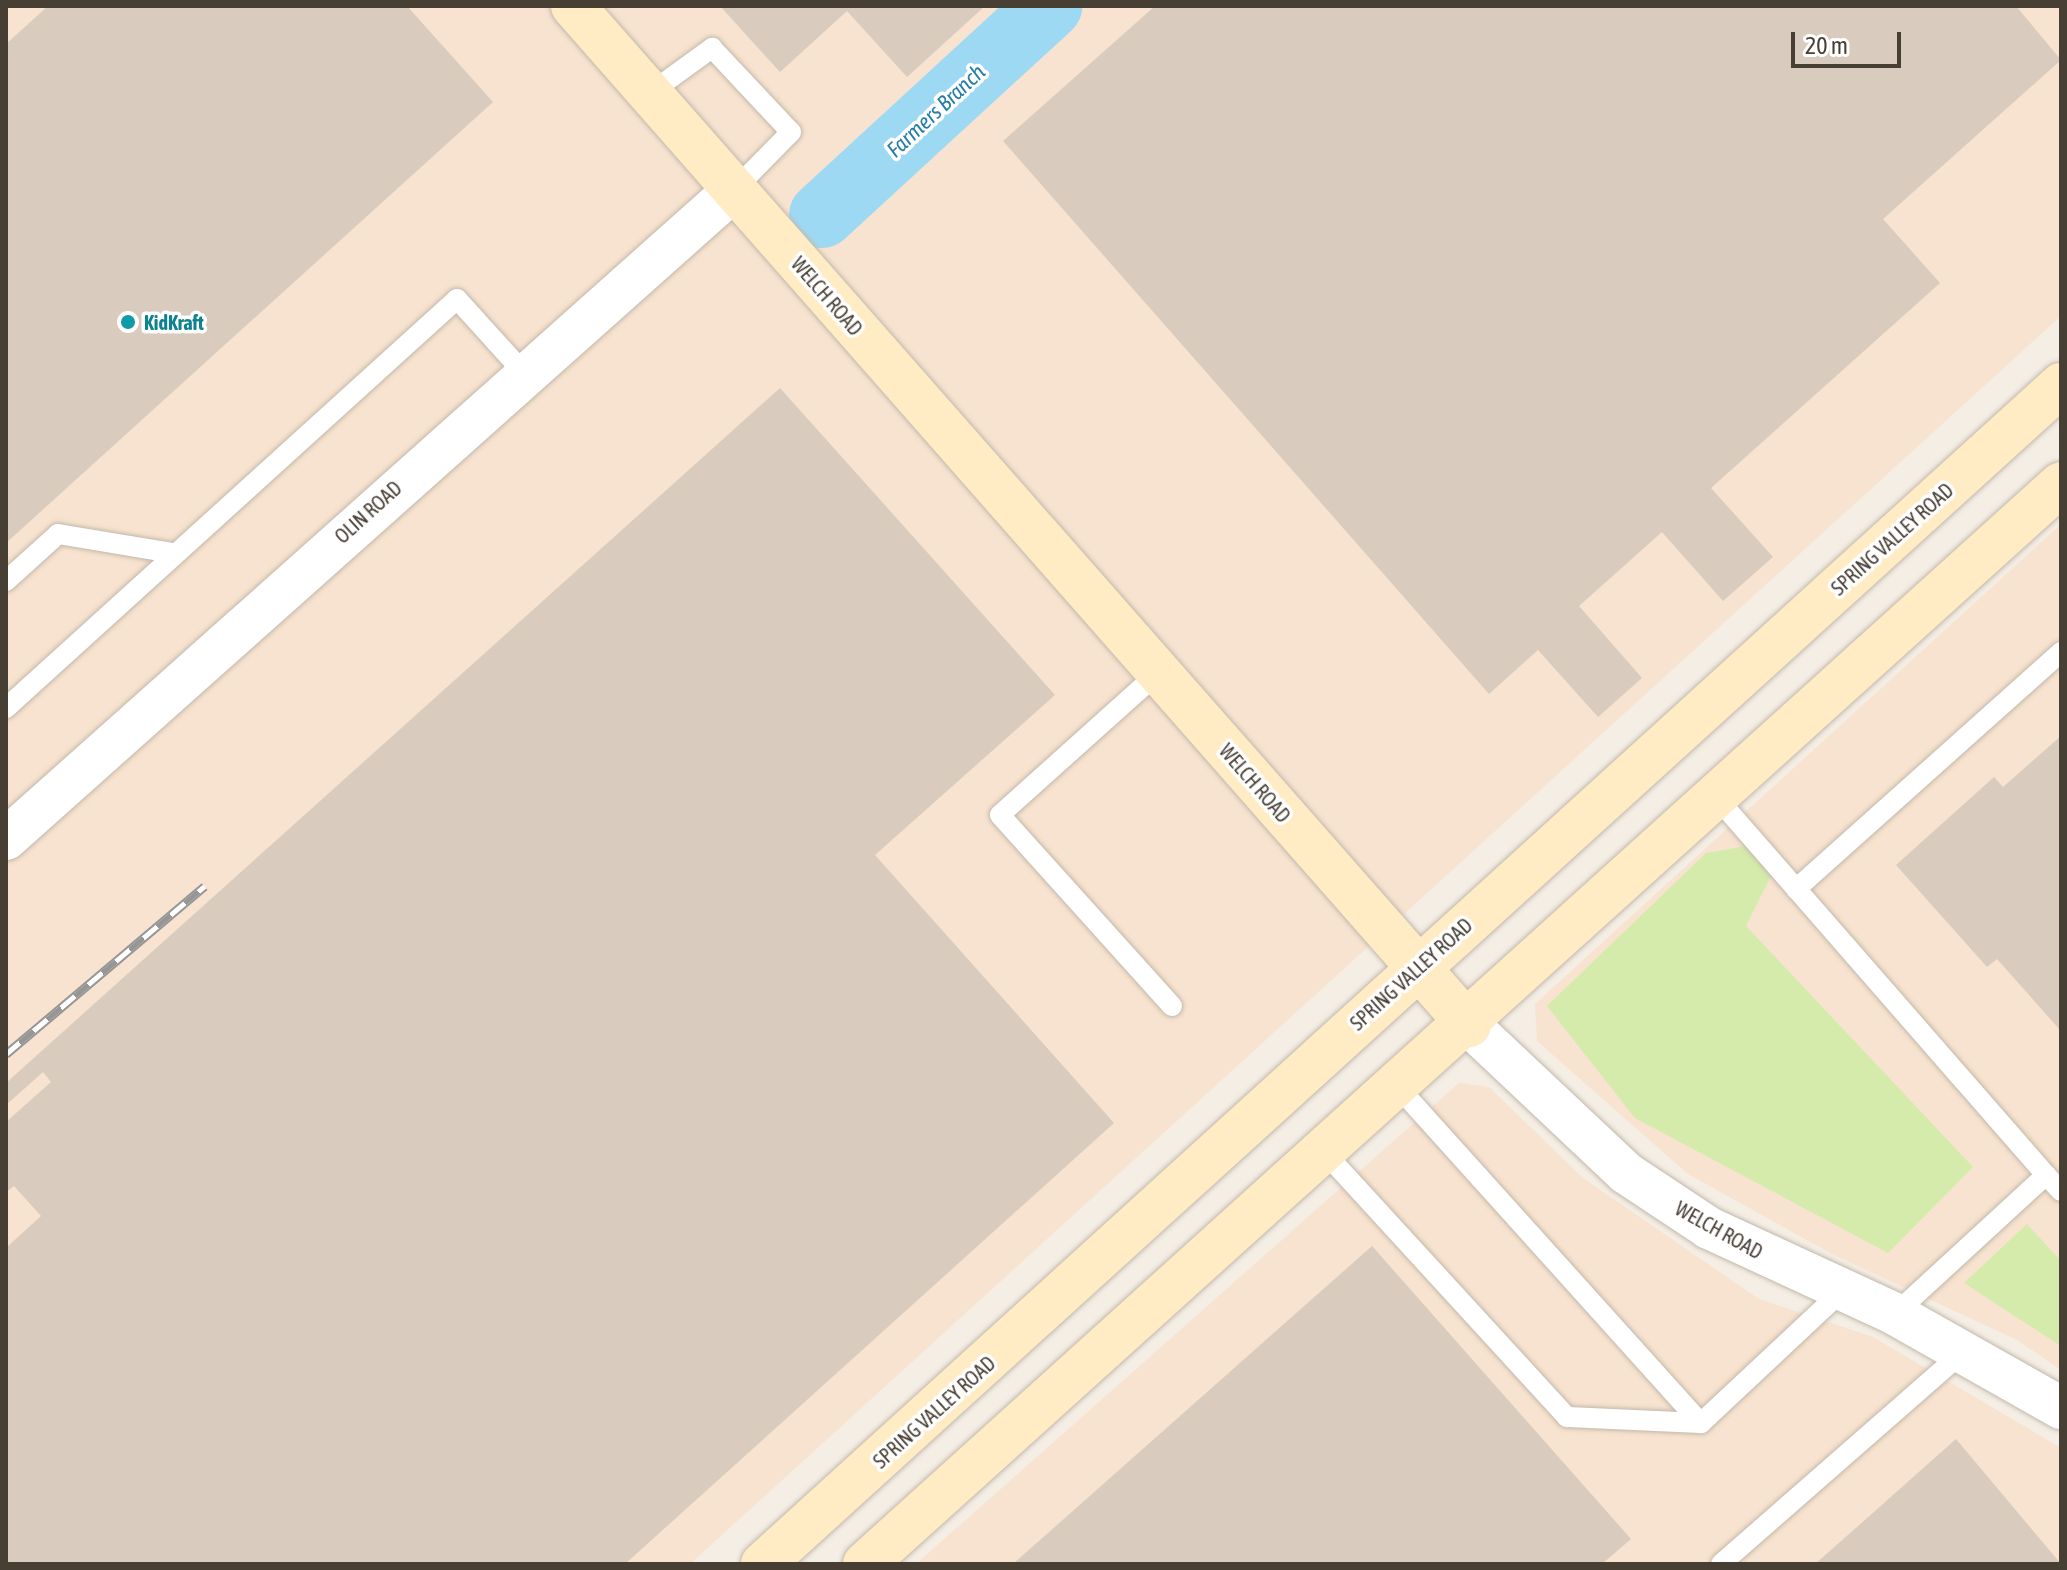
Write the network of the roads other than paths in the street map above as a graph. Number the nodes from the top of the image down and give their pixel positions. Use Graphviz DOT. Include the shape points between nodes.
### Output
graph roads {
  1 [pos="573,6"];
  2 [pos="650,93"];
  3 [pos="734,190"];
  4 [pos="524,373"];
  5 [pos="2061,385"];
  6 [pos="2058,494"];
  7 [pos="171,553"];
  8 [pos="6,581"];
  9 [pos="2061,652"];
  10 [pos="1158,673"];
  11 [pos="6,708"];
  12 [pos="1717,798"];
  13 [pos="6,839"];
  14 [pos="1796,889"];
  15 [pos="1418,967"];
  16 [pos="1172,1006"];
  17 [pos="1469,1025"];
  18 [pos="1399,1088"];
  19 [pos="1326,1154"];
  20 [pos="2046,1175"];
  21 [pos="2061,1191"];
  22 [pos="1842,1291"];
  23 [pos="1895,1314"];
  24 [pos="1963,1352"];
  25 [pos="2061,1408"];
  26 [pos="1701,1423"];
  27 [pos="763,1564"];
  28 [pos="865,1564"];
  29 [pos="1721,1564"];
  1 -- 2 [label="main road, WELCH ROAD"];
  2 -- 3 [label="main road, WELCH ROAD"];
  2 -- 3 [label="lane" via="712,48 791,132"];
  3 -- 4 [label="street, OLIN ROAD"];
  3 -- 10 [label="main road, WELCH ROAD"];
  4 -- 7 [label="lane" via="457,299"];
  4 -- 13 [label="street, OLIN ROAD"];
  5 -- 15 [label="main road, SPRING VALLEY ROAD"];
  6 -- 12 [label="main road"];
  7 -- 8 [label="lane" via="58,534"];
  7 -- 11 [label="lane"];
  9 -- 14 [label="lane"];
  10 -- 15 [label="main road, WELCH ROAD"];
  10 -- 16 [label="lane" via="1000,815"];
  12 -- 14 [label="lane"];
  12 -- 17 [label="main road"];
  14 -- 20 [label="lane"];
  15 -- 17 [label="main road, WELCH ROAD"];
  15 -- 27 [label="main road, SPRING VALLEY ROAD"];
  17 -- 18 [label="main road"];
  17 -- 22 [label="street, WELCH ROAD" via="1626,1173 1709,1228"];
  18 -- 19 [label="main road"];
  18 -- 26 [label="lane"];
  19 -- 26 [label="lane" via="1567,1417"];
  19 -- 28 [label="main road"];
  20 -- 21 [label="lane"];
  20 -- 23 [label="lane"];
  22 -- 23 [label="street, WELCH ROAD"];
  22 -- 26 [label="lane"];
  23 -- 24 [label="street, WELCH ROAD"];
  24 -- 25 [label="street, WELCH ROAD"];
  24 -- 29 [label="lane"];
}
